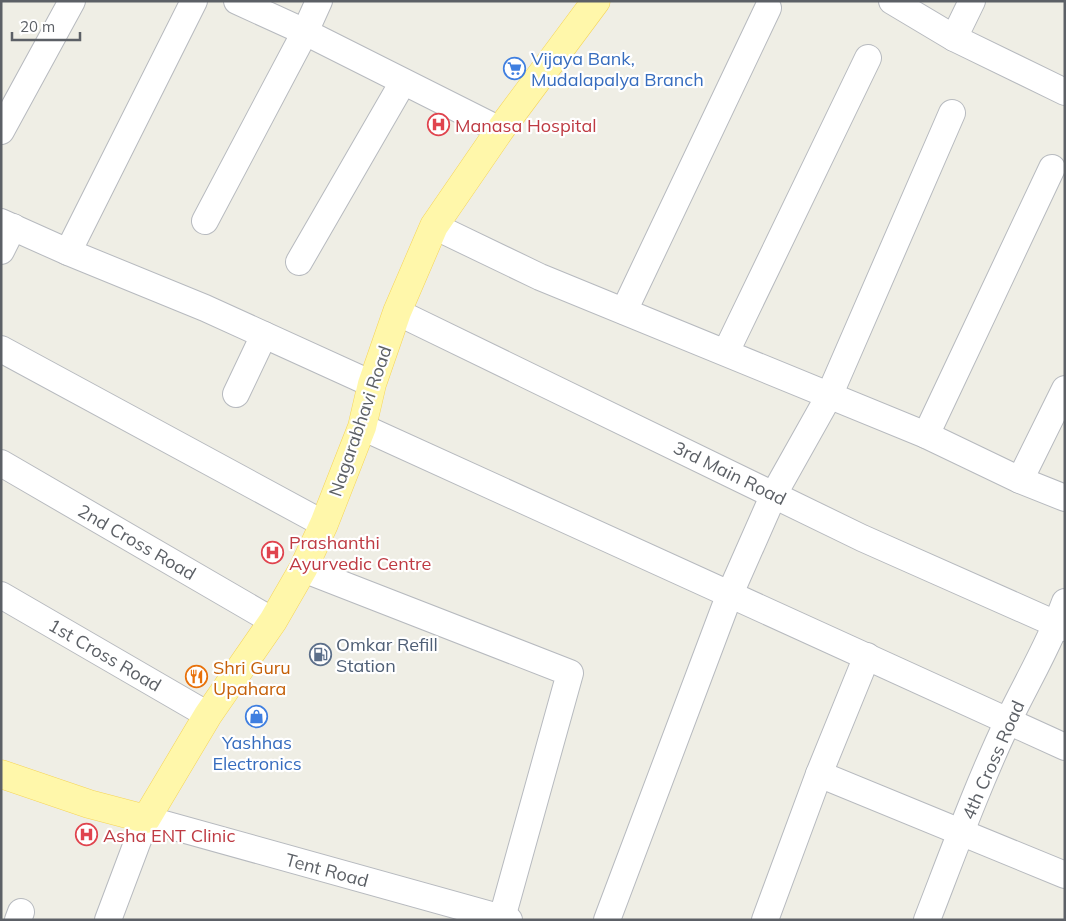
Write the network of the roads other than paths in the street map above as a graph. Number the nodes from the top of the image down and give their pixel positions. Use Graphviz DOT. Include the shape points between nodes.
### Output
graph roads {
  1 [pos="72,1"];
  2 [pos="194,1"];
  3 [pos="237,1"];
  4 [pos="319,1"];
  5 [pos="596,1"];
  6 [pos="892,1"];
  7 [pos="972,1"];
  8 [pos="768,8"];
  9 [pos="305,32"];
  10 [pos="954,38"];
  11 [pos="868,58"];
  12 [pos="404,82"];
  13 [pos="1065,92"];
  14 [pos="952,113"];
  15 [pos="500,130"];
  16 [pos="1,131"];
  17 [pos="1052,168"];
  18 [pos="205,221"];
  19 [pos="7,225"];
  20 [pos="434,226"];
  21 [pos="1,251"];
  22 [pos="68,252"];
  23 [pos="299,262"];
  24 [pos="624,311"];
  25 [pos="397,312"];
  26 [pos="264,336"];
  27 [pos="1,349"];
  28 [pos="726,352"];
  29 [pos="372,384"];
  30 [pos="1065,389"];
  31 [pos="236,394"];
  32 [pos="829,396"];
  33 [pos="362,428"];
  34 [pos="926,435"];
  35 [pos="1,463"];
  36 [pos="1020,480"];
  37 [pos="774,494"];
  38 [pos="1065,498"];
  39 [pos="324,524"];
  40 [pos="303,569"];
  41 [pos="1,595"];
  42 [pos="729,596"];
  43 [pos="1062,618"];
  44 [pos="272,621"];
  45 [pos="866,656"];
  46 [pos="208,715"];
  47 [pos="1009,720"];
  48 [pos="1065,747"];
  49 [pos="1,774"];
  50 [pos="819,774"];
  51 [pos="146,819"];
  52 [pos="961,831"];
  53 [pos="1065,875"];
  54 [pos="445,911"];
  55 [pos="506,919"];
  56 [pos="108,920"];
  57 [pos="607,920"];
  58 [pos="765,920"];
  59 [pos="927,920"];
  1 -- 16 [label="street"];
  2 -- 22 [label="street"];
  3 -- 9 [label="street"];
  4 -- 9 [label="street"];
  5 -- 15 [label="main road, Nagarabhavi Road"];
  6 -- 10 [label="street"];
  7 -- 10 [label="street"];
  8 -- 24 [label="street"];
  9 -- 12 [label="street"];
  9 -- 18 [label="street"];
  10 -- 13 [label="street"];
  11 -- 28 [label="street"];
  12 -- 15 [label="street"];
  12 -- 23 [label="street"];
  14 -- 32 [label="street"];
  15 -- 20 [label="main road, Nagarabhavi Road"];
  17 -- 34 [label="street"];
  19 -- 21 [label="street"];
  19 -- 22 [label="street"];
  20 -- 24 [label="street" via="540,277"];
  20 -- 25 [label="main road, Nagarabhavi Road"];
  22 -- 26 [label="street"];
  24 -- 28 [label="street"];
  25 -- 29 [label="main road, Nagarabhavi Road"];
  25 -- 37 [label="street, 3rd Main Road"];
  26 -- 29 [label="street"];
  26 -- 31 [label="street"];
  27 -- 39 [label="street"];
  28 -- 32 [label="street"];
  29 -- 33 [label="main road, Nagarabhavi Road"];
  30 -- 36 [label="street"];
  32 -- 34 [label="street"];
  32 -- 37 [label="street"];
  33 -- 39 [label="main road, Nagarabhavi Road"];
  33 -- 42 [label="street"];
  34 -- 36 [label="street"];
  35 -- 44 [label="street, 2nd Cross Road"];
  36 -- 38 [label="street"];
  37 -- 42 [label="street"];
  37 -- 43 [label="street, 3rd Main Road" via="862,538"];
  39 -- 40 [label="main road, Nagarabhavi Road"];
  40 -- 44 [label="main road, Nagarabhavi Road"];
  40 -- 55 [label="street" via="570,673"];
  41 -- 46 [label="street, 1st Cross Road"];
  42 -- 45 [label="street"];
  42 -- 57 [label="street"];
  43 -- 47 [label="street, 4th Cross Road"];
  44 -- 46 [label="main road, Nagarabhavi Road"];
  45 -- 47 [label="street"];
  45 -- 50 [label="street"];
  46 -- 51 [label="main road, Nagarabhavi Road"];
  47 -- 48 [label="street"];
  47 -- 52 [label="street, 4th Cross Road"];
  49 -- 51 [label="main road" via="89,804"];
  50 -- 52 [label="street"];
  50 -- 58 [label="street"];
  51 -- 54 [label="street, Tent Road"];
  51 -- 56 [label="street"];
  52 -- 53 [label="street"];
  52 -- 59 [label="street, 4th Cross Road"];
  54 -- 55 [label="street, Tent Road"];
}
